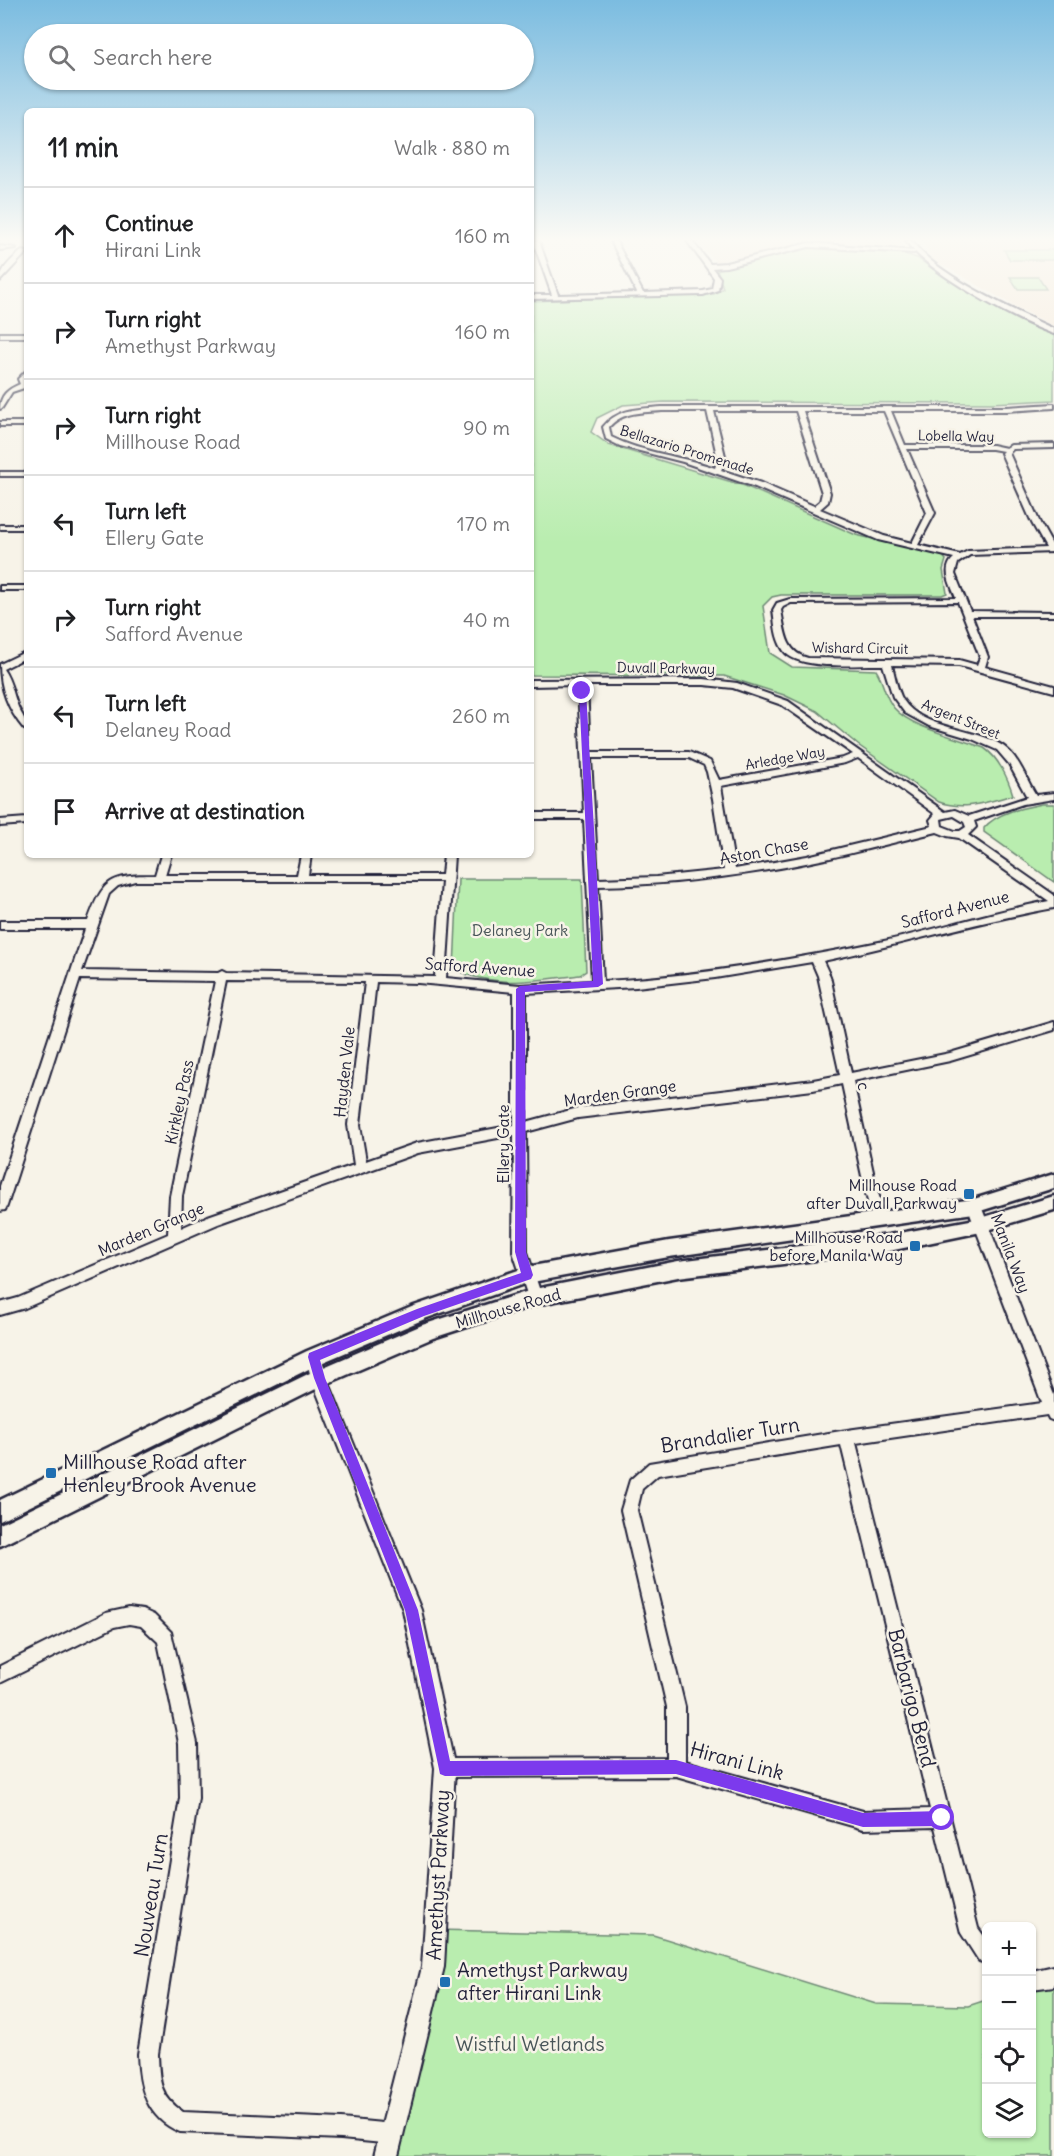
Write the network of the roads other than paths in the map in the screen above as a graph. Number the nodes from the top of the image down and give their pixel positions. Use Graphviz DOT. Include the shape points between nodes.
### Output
graph roads {
  1 [pos="24,386"];
  2 [pos="1054,406"];
  3 [pos="0,407"];
  4 [pos="710,409"];
  5 [pos="799,410"];
  6 [pos="887,410"];
  7 [pos="0,424"];
  8 [pos="24,424"];
  9 [pos="1054,446"];
  10 [pos="903,447"];
  11 [pos="1008,450"];
  12 [pos="717,471"];
  13 [pos="0,474"];
  14 [pos="24,474"];
  15 [pos="814,510"];
  16 [pos="0,527"];
  17 [pos="24,527"];
  18 [pos="914,546"];
  19 [pos="1052,549"];
  20 [pos="959,557"];
  21 [pos="0,588"];
  22 [pos="24,588"];
  23 [pos="961,600"];
  24 [pos="966,613"];
  25 [pos="1054,614"];
  26 [pos="24,656"];
  27 [pos="887,662"];
  28 [pos="980,668"];
  29 [pos="0,669"];
  30 [pos="582,682"];
  31 [pos="534,683"];
  32 [pos="1054,689"];
  33 [pos="24,724"];
  34 [pos="586,755"];
  35 [pos="859,755"];
  36 [pos="715,784"];
  37 [pos="1054,796"];
  38 [pos="1033,798"];
  39 [pos="942,814"];
  40 [pos="534,816"];
  41 [pos="588,816"];
  42 [pos="968,820"];
  43 [pos="24,821"];
  44 [pos="0,823"];
  45 [pos="938,828"];
  46 [pos="961,834"];
  47 [pos="165,858"];
  48 [pos="305,858"];
  49 [pos="449,858"];
  50 [pos="730,873"];
  51 [pos="302,877"];
  52 [pos="159,878"];
  53 [pos="448,878"];
  54 [pos="592,883"];
  55 [pos="1054,902"];
  56 [pos="0,925"];
  57 [pos="92,925"];
  58 [pos="816,958"];
  59 [pos="76,975"];
  60 [pos="222,975"];
  61 [pos="371,979"];
  62 [pos="440,981"];
  63 [pos="598,984"];
  64 [pos="520,989"];
  65 [pos="1054,1026"];
  66 [pos="846,1079"];
  67 [pos="519,1129"];
  68 [pos="361,1168"];
  69 [pos="1054,1181"];
  70 [pos="1054,1203"];
  71 [pos="0,1206"];
  72 [pos="974,1206"];
  73 [pos="880,1221"];
  74 [pos="981,1225"];
  75 [pos="174,1237"];
  76 [pos="527,1275"];
  77 [pos="535,1297"];
  78 [pos="0,1309"];
  79 [pos="314,1357"];
  80 [pos="320,1378"];
  81 [pos="1053,1411"];
  82 [pos="848,1437"];
  83 [pos="0,1511"];
  84 [pos="0,1535"];
  85 [pos="0,1675"];
  86 [pos="676,1767"];
  87 [pos="445,1768"];
  88 [pos="942,1818"];
  89 [pos="982,1948"];
  90 [pos="1054,1976"];
  91 [pos="1036,1979"];
  92 [pos="393,2134"];
  93 [pos="386,2156"];
  1 -- 3 [label="street" via="10,391"];
  2 -- 6 [label="street, Bellazario Promenade"];
  4 -- 5 [label="street, Bellazario Promenade"];
  4 -- 12 [label="street" via="722,460"];
  4 -- 12 [label="street, Bellazario Promenade" via="622,414 611,419 606,427 609,438 622,445"];
  5 -- 6 [label="street, Bellazario Promenade"];
  5 -- 15 [label="street" via="826,493 824,502"];
  6 -- 10 [label="street"];
  7 -- 8 [label="street"];
  9 -- 11 [label="street, Lobella Way"];
  10 -- 11 [label="street, Lobella Way"];
  10 -- 18 [label="street" via="931,513"];
  11 -- 19 [label="street" via="1005,453 1036,524"];
  12 -- 15 [label="street, Bellazario Promenade"];
  13 -- 14 [label="street"];
  15 -- 18 [label="street, Bellazario Promenade" via="880,538"];
  16 -- 17 [label="street"];
  18 -- 20 [label="street, Bellazario Promenade"];
  19 -- 20 [label="street" via="968,553"];
  20 -- 23 [label="street" via="951,574"];
  21 -- 22 [label="street"];
  23 -- 24 [label="street"];
  23 -- 27 [label="street, Wishard Circuit" via="798,601 780,605 777,610 786,649 795,659"];
  24 -- 25 [label="street"];
  24 -- 28 [label="street" via="984,657"];
  26 -- 29 [label="street"];
  27 -- 28 [label="street, Wishard Circuit" via="939,661"];
  27 -- 38 [label="street, Argent Street" via="897,695 908,711 1000,748"];
  28 -- 32 [label="street, Wishard Circuit"];
  29 -- 33 [label="street" via="15,715"];
  30 -- 31 [label="street, Duvall Parkway"];
  30 -- 34 [label="street"];
  30 -- 35 [label="street, Duvall Parkway" via="704,682 734,686 785,703"];
  34 -- 36 [label="street" via="689,755 710,766"];
  34 -- 41 [label="street"];
  35 -- 36 [label="street, Arledge Way"];
  35 -- 39 [label="street, Duvall Parkway"];
  36 -- 50 [label="street"];
  37 -- 38 [label="street"];
  38 -- 42 [label="street"];
  39 -- 42 [label="street" via="956,813"];
  39 -- 45 [label="street" via="935,820"];
  40 -- 41 [label="street"];
  41 -- 54 [label="street"];
  42 -- 46 [label="street" via="970,827"];
  43 -- 44 [label="street"];
  45 -- 46 [label="street"];
  45 -- 50 [label="street, Aston Chase"];
  46 -- 55 [label="street"];
  47 -- 52 [label="street"];
  48 -- 51 [label="street"];
  49 -- 53 [label="street"];
  50 -- 54 [label="street, Aston Chase"];
  51 -- 52 [label="street"];
  51 -- 53 [label="street"];
  52 -- 57 [label="street" via="114,882 105,891"];
  53 -- 62 [label="street"];
  54 -- 63 [label="street"];
  55 -- 58 [label="street, Safford Avenue"];
  56 -- 57 [label="street"];
  57 -- 59 [label="street"];
  58 -- 63 [label="street, Safford Avenue" via="715,974"];
  58 -- 66 [label="street, c" via="824,976"];
  59 -- 60 [label="street, Safford Avenue"];
  59 -- 71 [label="street"];
  60 -- 61 [label="street, Safford Avenue"];
  60 -- 75 [label="street, Kirkley Pass" via="177,1196"];
  61 -- 62 [label="street, Safford Avenue"];
  61 -- 68 [label="street, Hayden Vale" via="354,1125"];
  62 -- 64 [label="street, Safford Avenue"];
  63 -- 64 [label="street, Safford Avenue"];
  64 -- 67 [label="street, Ellery Gate"];
  65 -- 66 [label="street, Marden Grange" via="950,1057"];
  66 -- 67 [label="street, Marden Grange" via="578,1113"];
  66 -- 73 [label="street, c"];
  67 -- 68 [label="street, Marden Grange" via="417,1148"];
  67 -- 76 [label="street, Ellery Gate" via="520,1252"];
  68 -- 75 [label="street, Marden Grange"];
  69 -- 72 [label="main road, Millhouse Road"];
  70 -- 74 [label="main road, Millhouse Road"];
  72 -- 73 [label="main road, Millhouse Road"];
  72 -- 74 [label="street, Manila Way"];
  73 -- 76 [label="main road, Millhouse Road" via="669,1249"];
  74 -- 77 [label="main road, Millhouse Road" via="889,1243 678,1269"];
  74 -- 81 [label="street, Manila Way"];
  75 -- 78 [label="street, Marden Grange" via="20,1304"];
  76 -- 77 [label="street, Ellery Gate"];
  76 -- 79 [label="main road, Millhouse Road" via="421,1312"];
  77 -- 80 [label="main road, Millhouse Road" via="429,1331"];
  79 -- 80 [label="street, Amethyst Parkway"];
  79 -- 83 [label="main road, Millhouse Road"];
  80 -- 84 [label="main road, Millhouse Road"];
  80 -- 87 [label="street, Amethyst Parkway" via="411,1610"];
  81 -- 82 [label="street, Brandalier Turn"];
  82 -- 86 [label="street, Brandalier Turn" via="654,1468 635,1485 628,1510 676,1707"];
  82 -- 88 [label="street, Barbarigo Bend"];
  85 -- 92 [label="street, Nouveau Turn" via="129,1615 155,1625 165,1638 190,1768 189,1798 148,2054 148,2078 163,2112 180,2122"];
  86 -- 87 [label="street, Hirani Link"];
  86 -- 88 [label="street, Hirani Link" via="863,1820"];
  87 -- 92 [label="street, Amethyst Parkway" via="433,1967"];
  88 -- 89 [label="street, Barbarigo Bend" via="970,1933"];
  90 -- 91 [label="street"];
  92 -- 93 [label="street, Amethyst Parkway"];
}
